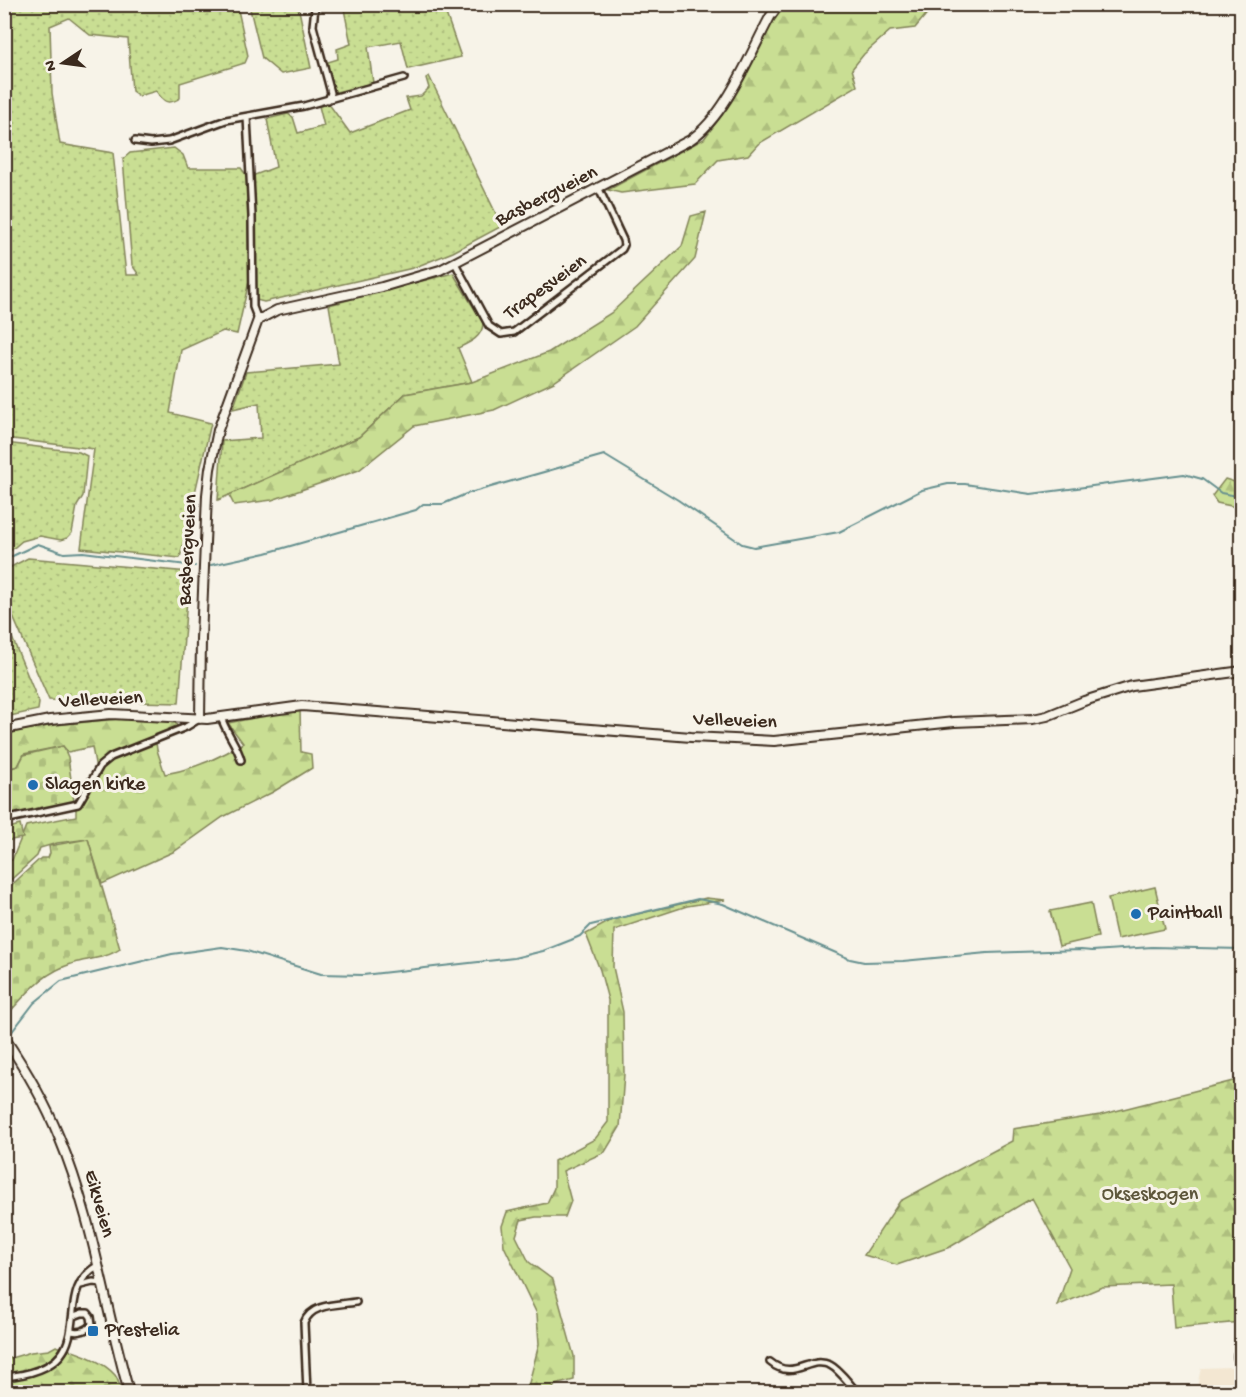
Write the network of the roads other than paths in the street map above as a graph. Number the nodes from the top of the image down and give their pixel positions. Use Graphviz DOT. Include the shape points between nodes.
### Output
graph roads {
  1 [pos="779,4"];
  2 [pos="315,7"];
  3 [pos="404,78"];
  4 [pos="328,100"];
  5 [pos="247,117"];
  6 [pos="135,141"];
  7 [pos="599,189"];
  8 [pos="455,263"];
  9 [pos="258,320"];
  10 [pos="1242,671"];
  11 [pos="221,717"];
  12 [pos="200,719"];
  13 [pos="4,729"];
  14 [pos="242,760"];
  15 [pos="4,820"];
  16 [pos="4,1036"];
  17 [pos="97,1266"];
  18 [pos="102,1283"];
  19 [pos="81,1285"];
  20 [pos="356,1302"];
  21 [pos="74,1316"];
  22 [pos="72,1331"];
  23 [pos="1242,1347"];
  24 [pos="770,1362"];
  25 [pos="1242,1369"];
  26 [pos="4,1377"];
  27 [pos="129,1392"];
  28 [pos="307,1392"];
  29 [pos="857,1392"];
  1 -- 7 [label="main road, Basbergveien" via="721,109 704,130"];
  2 -- 4 [label="street" via="313,26 331,93"];
  3 -- 4 [label="street"];
  4 -- 5 [label="street"];
  5 -- 6 [label="street" via="226,120 169,141"];
  5 -- 9 [label="street" via="253,307"];
  7 -- 8 [label="main road, Basbergveien"];
  7 -- 8 [label="street, Trapesveien" via="623,240 622,249 514,332 501,334 489,326"];
  8 -- 9 [label="main road, Basbergveien" via="409,280 277,310"];
  9 -- 12 [label="main road, Basbergveien" via="218,430 210,469"];
  10 -- 11 [label="main road, Velleveien" via="1132,686 1033,719 954,722 774,741 302,706"];
  11 -- 12 [label="main road, Velleveien"];
  11 -- 14 [label="street"];
  12 -- 13 [label="main road, Velleveien" via="111,714"];
  12 -- 15 [label="street, Velleveien" via="108,759 78,804"];
  16 -- 17 [label="main road, Eikveien" via="60,1138"];
  17 -- 18 [label="main road, Eikveien"];
  17 -- 19 [label="street"];
  18 -- 19 [label="street"];
  18 -- 27 [label="main road, Eikveien"];
  19 -- 21 [label="street"];
  20 -- 28 [label="street" via="325,1306 307,1314"];
  21 -- 22 [label="street"];
  21 -- 22 [label="street" via="88,1313 92,1324 88,1329"];
  22 -- 26 [label="street" via="62,1353 51,1365 32,1373"];
  23 -- 25 [label="street" via="1236,1357"];
  24 -- 29 [label="street" via="786,1371 829,1364"];
}
